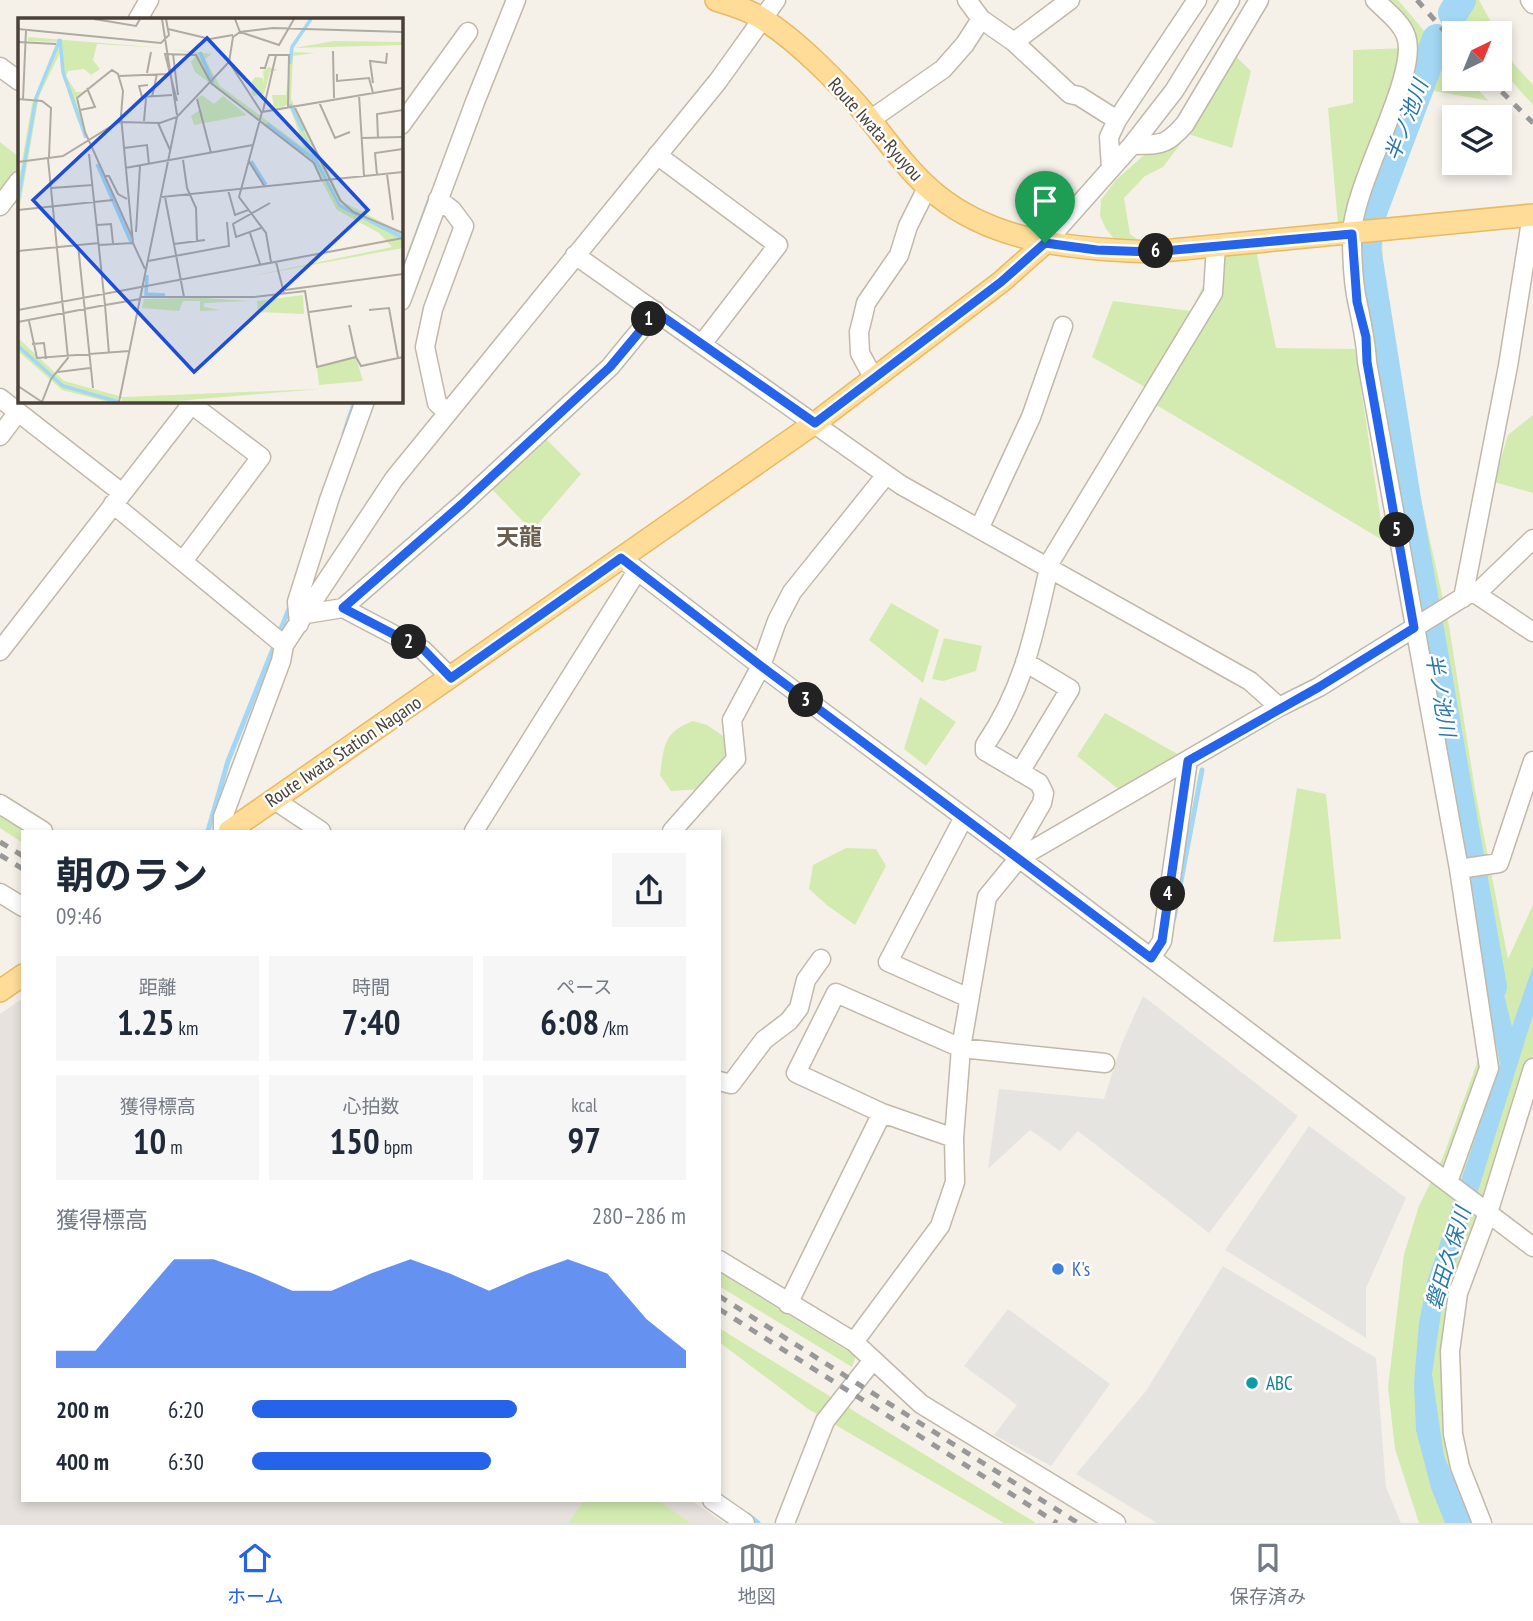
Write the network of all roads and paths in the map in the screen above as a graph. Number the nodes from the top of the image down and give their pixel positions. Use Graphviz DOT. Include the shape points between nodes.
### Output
graph roads {
  1 [pos="149,0"];
  2 [pos="516,0"];
  3 [pos="716,0"];
  4 [pos="776,0"];
  5 [pos="967,0"];
  6 [pos="1070,0"];
  7 [pos="1230,0"];
  8 [pos="1259,0"];
  9 [pos="1375,0"];
  10 [pos="1194,2"];
  11 [pos="139,18"];
  12 [pos="762,18"];
  13 [pos="981,19"];
  14 [pos="468,32"];
  15 [pos="1014,42"];
  16 [pos="0,67"];
  17 [pos="18,80"];
  18 [pos="870,120"];
  19 [pos="1117,120"];
  20 [pos="402,124"];
  21 [pos="1132,145"];
  22 [pos="657,155"];
  23 [pos="1111,169"];
  24 [pos="18,182"];
  25 [pos="928,186"];
  26 [pos="438,199"];
  27 [pos="0,206"];
  28 [pos="1532,215"];
  29 [pos="1355,233"];
  30 [pos="1045,243"];
  31 [pos="1216,245"];
  32 [pos="575,255"];
  33 [pos="402,297"];
  34 [pos="656,312"];
  35 [pos="1063,326"];
  36 [pos="702,344"];
  37 [pos="874,379"];
  38 [pos="0,398"];
  39 [pos="365,402"];
  40 [pos="187,404"];
  41 [pos="18,412"];
  42 [pos="447,412"];
  43 [pos="815,423"];
  44 [pos="0,436"];
  45 [pos="886,475"];
  46 [pos="118,499"];
  47 [pos="979,529"];
  48 [pos="1533,539"];
  49 [pos="183,561"];
  50 [pos="629,564"];
  51 [pos="1048,567"];
  52 [pos="1469,596"];
  53 [pos="343,608"];
  54 [pos="302,619"];
  55 [pos="1414,628"];
  56 [pos="1533,632"];
  57 [pos="284,645"];
  58 [pos="0,650"];
  59 [pos="1025,662"];
  60 [pos="761,666"];
  61 [pos="451,678"];
  62 [pos="1279,707"];
  63 [pos="1188,761"];
  64 [pos="1533,761"];
  65 [pos="1020,772"];
  66 [pos="273,799"];
  67 [pos="0,804"];
  68 [pos="964,817"];
  69 [pos="41,830"];
  70 [pos="223,830"];
  71 [pos="230,830"];
  72 [pos="320,830"];
  73 [pos="475,830"];
  74 [pos="673,830"];
  75 [pos="1016,856"];
  76 [pos="1459,869"];
  77 [pos="0,893"];
  78 [pos="21,907"];
  79 [pos="1151,958"];
  80 [pos="821,959"];
  81 [pos="21,976"];
  82 [pos="0,991"];
  83 [pos="969,998"];
  84 [pos="961,1048"];
  85 [pos="1105,1063"];
  86 [pos="1533,1068"];
  87 [pos="721,1082"];
  88 [pos="881,1113"];
  89 [pos="954,1138"];
  90 [pos="1450,1184"];
  91 [pos="1486,1212"];
  92 [pos="1533,1247"];
  93 [pos="721,1261"];
  94 [pos="788,1304"];
  95 [pos="854,1342"];
  96 [pos="873,1360"];
  97 [pos="715,1502"];
  98 [pos="746,1523"];
  99 [pos="785,1523"];
  100 [pos="1116,1523"];
  101 [pos="1482,1523"];
  1 -- 11 [label="street"];
  2 -- 26 [label="street"];
  3 -- 12 [label="main road, Route Iwata-Ryuyou"];
  4 -- 12 [label="street"];
  5 -- 13 [label="street"];
  6 -- 15 [label="street"];
  7 -- 21 [label="street" via="1174,91"];
  8 -- 21 [label="street" via="1172,139"];
  9 -- 29 [label="street" via="1401,26 1407,38 1407,63 1367,172"];
  10 -- 19 [label="street"];
  12 -- 18 [label="main road, Route Iwata-Ryuyou" via="826,73"];
  12 -- 22 [label="street"];
  13 -- 15 [label="street"];
  13 -- 18 [label="street" via="943,69"];
  14 -- 20 [label="street"];
  15 -- 19 [label="street" via="1070,94"];
  16 -- 17 [label="street"];
  18 -- 25 [label="main road, Route Iwata-Ryuyou"];
  19 -- 23 [label="street" via="1109,137"];
  21 -- 23 [label="street"];
  22 -- 32 [label="street"];
  22 -- 36 [label="street" via="778,245"];
  23 -- 30 [label="street"];
  24 -- 27 [label="street"];
  25 -- 30 [label="main road, Route Iwata-Ryuyou" via="957,209 1008,233"];
  25 -- 37 [label="street" via="899,255 866,303 860,353"];
  26 -- 33 [label="street"];
  26 -- 42 [label="street" via="464,226 433,309 425,347 437,402"];
  28 -- 29 [label="main road"];
  28 -- 52 [label="street"];
  29 -- 31 [label="main road"];
  29 -- 55 [label="street" via="1357,302"];
  30 -- 31 [label="main road" via="1152,252"];
  30 -- 37 [label="main road, Route Iwata Station Nagano"];
  31 -- 51 [label="street" via="1213,293"];
  32 -- 34 [label="street"];
  32 -- 42 [label="street"];
  34 -- 36 [label="street"];
  34 -- 53 [label="street" via="610,367"];
  35 -- 47 [label="street" via="1031,417"];
  36 -- 43 [label="street"];
  37 -- 43 [label="main road, Route Iwata Station Nagano"];
  38 -- 41 [label="street"];
  39 -- 54 [label="street" via="297,602"];
  40 -- 46 [label="street"];
  40 -- 49 [label="street" via="261,457"];
  41 -- 44 [label="street"];
  41 -- 46 [label="street"];
  42 -- 54 [label="street" via="394,479"];
  43 -- 45 [label="street"];
  43 -- 50 [label="main road, Route Iwata Station Nagano"];
  45 -- 47 [label="street"];
  45 -- 60 [label="street" via="792,592"];
  46 -- 49 [label="street"];
  46 -- 58 [label="street"];
  47 -- 51 [label="street"];
  48 -- 52 [label="street"];
  49 -- 57 [label="street"];
  50 -- 60 [label="street"];
  50 -- 61 [label="main road, Route Iwata Station Nagano"];
  50 -- 73 [label="street"];
  51 -- 59 [label="street"];
  51 -- 62 [label="street" via="1250,681"];
  52 -- 55 [label="street"];
  52 -- 56 [label="street"];
  53 -- 54 [label="street"];
  53 -- 61 [label="street" via="424,650"];
  54 -- 57 [label="street"];
  55 -- 62 [label="street"];
  55 -- 76 [label="street"];
  57 -- 70 [label="street" via="223,817"];
  59 -- 65 [label="street" via="1008,709 985,745 985,751"];
  59 -- 65 [label="street" via="1070,689"];
  60 -- 68 [label="street"];
  60 -- 74 [label="street" via="732,720 736,758"];
  61 -- 66 [label="main road, Route Iwata Station Nagano"];
  62 -- 63 [label="street"];
  63 -- 75 [label="street"];
  63 -- 79 [label="street" via="1162,941"];
  64 -- 76 [label="street" via="1499,863"];
  65 -- 75 [label="street" via="1039,783 1044,793"];
  66 -- 71 [label="main road, Route Iwata Station Nagano"];
  66 -- 72 [label="street"];
  67 -- 69 [label="street"];
  68 -- 75 [label="street"];
  68 -- 83 [label="street" via="888,962"];
  75 -- 79 [label="street"];
  75 -- 83 [label="street" via="987,897"];
  76 -- 90 [label="street" via="1489,1068"];
  77 -- 78 [label="street"];
  79 -- 90 [label="street"];
  80 -- 87 [label="street" via="806,980 799,1007 789,1021 764,1041 731,1084"];
  81 -- 82 [label="main road"];
  83 -- 84 [label="street"];
  84 -- 85 [label="street"];
  84 -- 88 [label="street" via="836,993 796,1073"];
  84 -- 89 [label="street"];
  86 -- 91 [label="street"];
  88 -- 89 [label="street"];
  88 -- 94 [label="street"];
  89 -- 95 [label="street" via="955,1182 940,1226"];
  90 -- 91 [label="street"];
  91 -- 92 [label="street"];
  91 -- 101 [label="street" via="1458,1293 1450,1351 1453,1434 1460,1468"];
  93 -- 94 [label="street"];
  94 -- 95 [label="street"];
  95 -- 96 [label="street"];
  96 -- 99 [label="street" via="825,1421"];
  96 -- 100 [label="street" via="921,1404"];
  97 -- 98 [label="street"];
}
